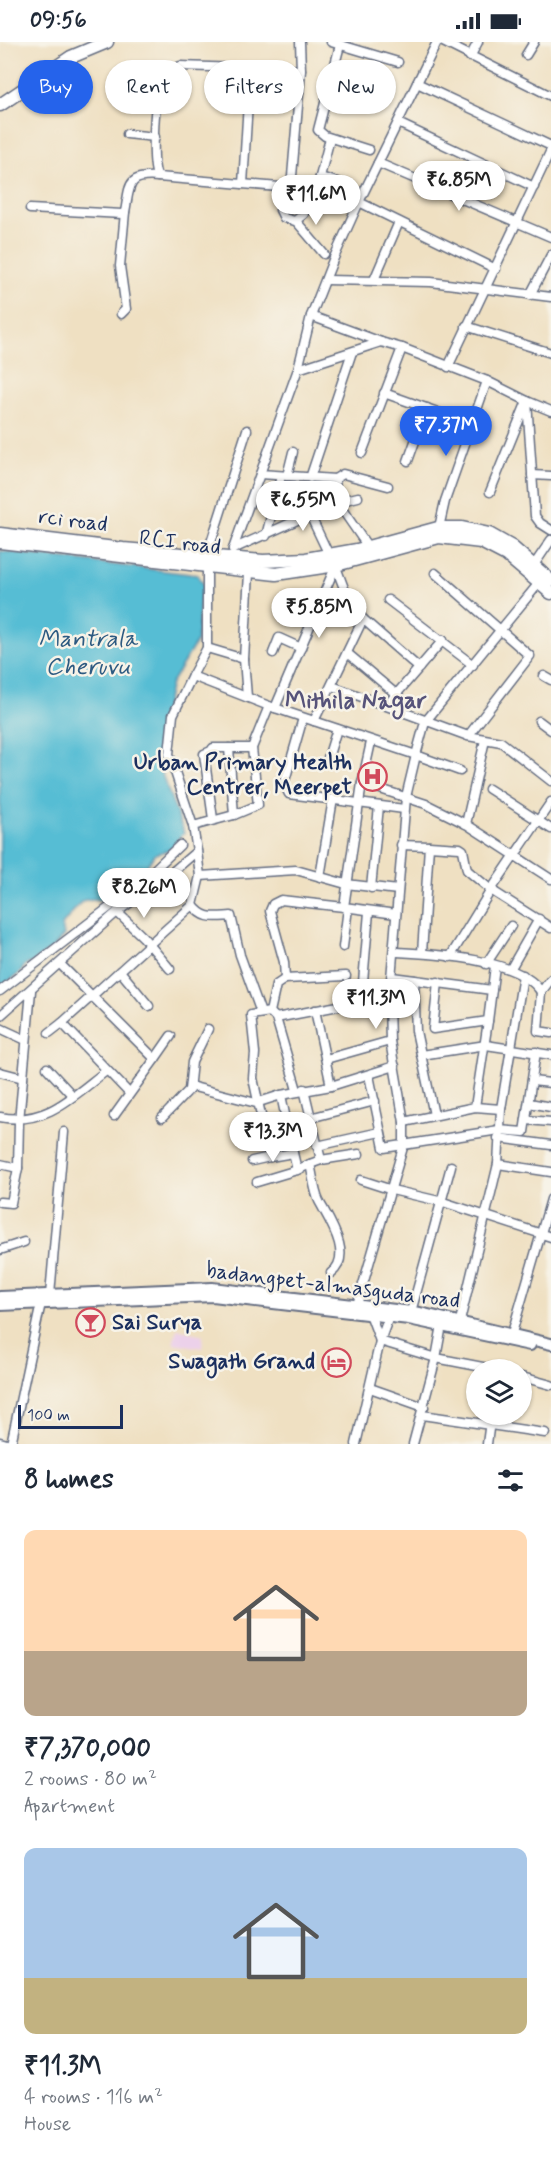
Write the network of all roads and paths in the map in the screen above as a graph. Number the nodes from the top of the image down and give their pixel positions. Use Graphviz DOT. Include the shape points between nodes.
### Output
graph roads {
  1 [pos="107,42"];
  2 [pos="300,42"];
  3 [pos="370,42"];
  4 [pos="437,42"];
  5 [pos="443,42"];
  6 [pos="478,42"];
  7 [pos="534,42"];
  8 [pos="336,43"];
  9 [pos="368,53"];
  10 [pos="526,55"];
  11 [pos="470,57"];
  12 [pos="301,60"];
  13 [pos="398,62"];
  14 [pos="204,67"];
  15 [pos="417,83"];
  16 [pos="551,96"];
  17 [pos="0,105"];
  18 [pos="247,114"];
  19 [pos="297,114"];
  20 [pos="398,123"];
  21 [pos="127,134"];
  22 [pos="155,137"];
  23 [pos="330,138"];
  24 [pos="551,148"];
  25 [pos="369,150"];
  26 [pos="378,163"];
  27 [pos="158,177"];
  28 [pos="320,177"];
  29 [pos="243,184"];
  30 [pos="347,185"];
  31 [pos="534,187"];
  32 [pos="290,192"];
  33 [pos="359,202"];
  34 [pos="30,209"];
  35 [pos="305,210"];
  36 [pos="125,212"];
  37 [pos="296,221"];
  38 [pos="399,222"];
  39 [pos="518,223"];
  40 [pos="551,237"];
  41 [pos="324,254"];
  42 [pos="551,255"];
  43 [pos="496,269"];
  44 [pos="326,280"];
  45 [pos="374,280"];
  46 [pos="486,290"];
  47 [pos="530,295"];
  48 [pos="551,297"];
  49 [pos="120,314"];
  50 [pos="311,316"];
  51 [pos="466,326"];
  52 [pos="381,342"];
  53 [pos="402,348"];
  54 [pos="352,352"];
  55 [pos="551,354"];
  56 [pos="448,367"];
  57 [pos="298,369"];
  58 [pos="487,381"];
  59 [pos="384,393"];
  60 [pos="527,400"];
  61 [pos="427,408"];
  62 [pos="551,411"];
  63 [pos="471,424"];
  64 [pos="247,430"];
  65 [pos="293,452"];
  66 [pos="362,453"];
  67 [pos="408,461"];
  68 [pos="260,474"];
  69 [pos="532,475"];
  70 [pos="284,476"];
  71 [pos="551,476"];
  72 [pos="310,478"];
  73 [pos="335,479"];
  74 [pos="388,486"];
  75 [pos="490,492"];
  76 [pos="358,497"];
  77 [pos="337,502"];
  78 [pos="311,513"];
  79 [pos="551,530"];
  80 [pos="438,533"];
  81 [pos="0,534"];
  82 [pos="266,536"];
  83 [pos="551,540"];
  84 [pos="0,542"];
  85 [pos="368,547"];
  86 [pos="207,562"];
  87 [pos="333,562"];
  88 [pos="534,565"];
  89 [pos="249,573"];
  90 [pos="435,573"];
  91 [pos="545,582"];
  92 [pos="551,593"];
  93 [pos="388,600"];
  94 [pos="363,619"];
  95 [pos="501,630"];
  96 [pos="443,640"];
  97 [pos="207,648"];
  98 [pos="301,648"];
  99 [pos="273,653"];
  100 [pos="347,653"];
  101 [pos="244,659"];
  102 [pos="473,665"];
  103 [pos="419,668"];
  104 [pos="192,676"];
  105 [pos="332,686"];
  106 [pos="396,694"];
  107 [pos="247,697"];
  108 [pos="387,705"];
  109 [pos="272,707"];
  110 [pos="303,718"];
  111 [pos="314,721"];
  112 [pos="539,721"];
  113 [pos="425,722"];
  114 [pos="337,729"];
  115 [pos="551,730"];
  116 [pos="468,736"];
  117 [pos="485,740"];
  118 [pos="371,742"];
  119 [pos="229,748"];
  120 [pos="252,748"];
  121 [pos="416,755"];
  122 [pos="327,761"];
  123 [pos="460,771"];
  124 [pos="551,781"];
  125 [pos="363,783"];
  126 [pos="489,789"];
  127 [pos="406,797"];
  128 [pos="333,799"];
  129 [pos="551,802"];
  130 [pos="359,803"];
  131 [pos="380,806"];
  132 [pos="404,809"];
  133 [pos="234,815"];
  134 [pos="213,819"];
  135 [pos="538,820"];
  136 [pos="466,824"];
  137 [pos="193,826"];
  138 [pos="551,829"];
  139 [pos="180,845"];
  140 [pos="401,845"];
  141 [pos="429,846"];
  142 [pos="197,851"];
  143 [pos="514,854"];
  144 [pos="200,876"];
  145 [pos="320,877"];
  146 [pos="551,879"];
  147 [pos="346,884"];
  148 [pos="371,888"];
  149 [pos="398,890"];
  150 [pos="491,890"];
  151 [pos="193,905"];
  152 [pos="346,908"];
  153 [pos="117,912"];
  154 [pos="369,912"];
  155 [pos="396,914"];
  156 [pos="539,919"];
  157 [pos="511,926"];
  158 [pos="551,928"];
  159 [pos="150,946"];
  160 [pos="343,947"];
  161 [pos="395,952"];
  162 [pos="422,954"];
  163 [pos="450,957"];
  164 [pos="60,964"];
  165 [pos="491,965"];
  166 [pos="511,968"];
  167 [pos="170,969"];
  168 [pos="120,971"];
  169 [pos="523,975"];
  170 [pos="346,976"];
  171 [pos="392,977"];
  172 [pos="285,979"];
  173 [pos="551,979"];
  174 [pos="414,980"];
  175 [pos="438,982"];
  176 [pos="492,990"];
  177 [pos="31,991"];
  178 [pos="0,992"];
  179 [pos="541,992"];
  180 [pos="93,996"];
  181 [pos="364,1001"];
  182 [pos="390,1003"];
  183 [pos="149,1006"];
  184 [pos="315,1010"];
  185 [pos="269,1014"];
  186 [pos="0,1016"];
  187 [pos="488,1021"];
  188 [pos="62,1023"];
  189 [pos="0,1028"];
  190 [pos="208,1029"];
  191 [pos="433,1029"];
  192 [pos="416,1031"];
  193 [pos="49,1033"];
  194 [pos="551,1033"];
  195 [pos="171,1035"];
  196 [pos="26,1040"];
  197 [pos="390,1041"];
  198 [pos="486,1045"];
  199 [pos="513,1049"];
  200 [pos="536,1052"];
  201 [pos="421,1055"];
  202 [pos="551,1055"];
  203 [pos="155,1059"];
  204 [pos="326,1059"];
  205 [pos="395,1066"];
  206 [pos="47,1068"];
  207 [pos="106,1071"];
  208 [pos="0,1072"];
  209 [pos="369,1075"];
  210 [pos="23,1078"];
  211 [pos="532,1080"];
  212 [pos="551,1083"];
  213 [pos="190,1086"];
  214 [pos="331,1086"];
  215 [pos="301,1089"];
  216 [pos="129,1093"];
  217 [pos="281,1095"];
  218 [pos="73,1096"];
  219 [pos="375,1101"];
  220 [pos="258,1102"];
  221 [pos="529,1103"];
  222 [pos="475,1107"];
  223 [pos="551,1107"];
  224 [pos="501,1109"];
  225 [pos="434,1115"];
  226 [pos="114,1116"];
  227 [pos="0,1117"];
  228 [pos="162,1118"];
  229 [pos="310,1118"];
  230 [pos="526,1120"];
  231 [pos="19,1121"];
  232 [pos="404,1122"];
  233 [pos="551,1122"];
  234 [pos="64,1132"];
  235 [pos="380,1132"];
  236 [pos="499,1134"];
  237 [pos="404,1144"];
  238 [pos="551,1145"];
  239 [pos="317,1146"];
  240 [pos="293,1153"];
  241 [pos="359,1154"];
  242 [pos="270,1157"];
  243 [pos="321,1160"];
  244 [pos="252,1161"];
  245 [pos="0,1164"];
  246 [pos="310,1164"];
  247 [pos="498,1164"];
  248 [pos="451,1166"];
  249 [pos="18,1168"];
  250 [pos="297,1170"];
  251 [pos="551,1172"];
  252 [pos="361,1180"];
  253 [pos="257,1182"];
  254 [pos="392,1190"];
  255 [pos="551,1199"];
  256 [pos="0,1202"];
  257 [pos="443,1202"];
  258 [pos="486,1217"];
  259 [pos="540,1235"];
  260 [pos="551,1237"];
  261 [pos="24,1242"];
  262 [pos="0,1250"];
  263 [pos="331,1273"];
  264 [pos="50,1295"];
  265 [pos="3,1301"];
  266 [pos="41,1303"];
  267 [pos="357,1305"];
  268 [pos="369,1310"];
  269 [pos="411,1312"];
  270 [pos="391,1313"];
  271 [pos="460,1321"];
  272 [pos="442,1325"];
  273 [pos="512,1333"];
  274 [pos="380,1341"];
  275 [pos="551,1344"];
  276 [pos="551,1350"];
  277 [pos="436,1358"];
  278 [pos="466,1363"];
  279 [pos="532,1380"];
  280 [pos="551,1385"];
  281 [pos="370,1388"];
  282 [pos="423,1411"];
  283 [pos="490,1426"];
  284 [pos="545,1433"];
  285 [pos="0,1442"];
  286 [pos="9,1444"];
  287 [pos="356,1444"];
  288 [pos="412,1444"];
  289 [pos="487,1444"];
  1 -- 17 [label="main road" via="71,57"];
  2 -- 12 [label="street"];
  3 -- 9 [label="street"];
  4 -- 15 [label="street"];
  5 -- 11 [label="street"];
  6 -- 11 [label="street"];
  7 -- 10 [label="street"];
  8 -- 9 [label="street"];
  8 -- 23 [label="street" via="318,130"];
  9 -- 13 [label="street"];
  11 -- 16 [label="street"];
  14 -- 22 [label="street" via="180,66 158,98"];
  15 -- 20 [label="street"];
  15 -- 24 [label="street"];
  18 -- 29 [label="street"];
  19 -- 32 [label="street"];
  20 -- 26 [label="street"];
  20 -- 31 [label="street"];
  21 -- 22 [label="street"];
  22 -- 27 [label="street"];
  23 -- 25 [label="street"];
  23 -- 28 [label="street"];
  24 -- 31 [label="street"];
  26 -- 33 [label="street"];
  26 -- 39 [label="street"];
  27 -- 29 [label="street"];
  27 -- 36 [label="street" via="134,180 129,186"];
  28 -- 30 [label="street"];
  28 -- 35 [label="street" via="312,204"];
  29 -- 32 [label="street"];
  31 -- 39 [label="street"];
  32 -- 35 [label="street" via="301,199"];
  32 -- 37 [label="street" via="280,206 281,214"];
  33 -- 38 [label="street"];
  33 -- 44 [label="street"];
  34 -- 36 [label="street" via="117,215"];
  35 -- 37 [label="street"];
  36 -- 49 [label="street" via="120,266 126,309"];
  37 -- 41 [label="street"];
  38 -- 43 [label="street"];
  38 -- 45 [label="street"];
  39 -- 40 [label="street"];
  39 -- 43 [label="street"];
  42 -- 47 [label="street"];
  43 -- 46 [label="street"];
  44 -- 45 [label="street"];
  44 -- 50 [label="street"];
  45 -- 46 [label="street" via="431,282"];
  46 -- 47 [label="street"];
  46 -- 51 [label="street"];
  47 -- 48 [label="street"];
  50 -- 52 [label="street"];
  50 -- 57 [label="street"];
  51 -- 55 [label="street"];
  51 -- 56 [label="street"];
  52 -- 53 [label="street"];
  52 -- 54 [label="street"];
  53 -- 56 [label="street"];
  53 -- 59 [label="street"];
  54 -- 57 [label="street"];
  54 -- 72 [label="street"];
  56 -- 58 [label="street"];
  57 -- 68 [label="street"];
  58 -- 60 [label="street"];
  58 -- 63 [label="street"];
  59 -- 61 [label="street"];
  59 -- 66 [label="street"];
  60 -- 62 [label="street"];
  60 -- 69 [label="street"];
  60 -- 75 [label="street"];
  61 -- 63 [label="street"];
  61 -- 67 [label="street"];
  63 -- 80 [label="street"];
  64 -- 86 [label="street"];
  65 -- 70 [label="street"];
  68 -- 70 [label="street"];
  68 -- 82 [label="street" via="233,549"];
  69 -- 71 [label="street"];
  69 -- 79 [label="street" via="535,516"];
  70 -- 72 [label="street"];
  70 -- 82 [label="street"];
  72 -- 73 [label="street"];
  73 -- 74 [label="street" via="343,474"];
  73 -- 77 [label="street"];
  76 -- 77 [label="street"];
  77 -- 78 [label="street"];
  77 -- 85 [label="street"];
  78 -- 82 [label="street"];
  78 -- 87 [label="street"];
  80 -- 85 [label="main road, rci road"];
  80 -- 87 [label="main road, RCI road"];
  80 -- 88 [label="main road, rci road" via="462,528 489,534"];
  80 -- 91 [label="main road, RCI road" via="481,542"];
  81 -- 86 [label="main road, rci road"];
  83 -- 88 [label="street"];
  84 -- 86 [label="main road, RCI road"];
  85 -- 87 [label="main road, rci road"];
  86 -- 87 [label="main road, rci road"];
  86 -- 89 [label="main road, RCI road"];
  86 -- 97 [label="street"];
  87 -- 89 [label="main road, RCI road" via="276,574"];
  87 -- 94 [label="street" via="348,599"];
  87 -- 98 [label="street"];
  88 -- 91 [label="main road, rci road"];
  89 -- 101 [label="street"];
  90 -- 95 [label="street"];
  91 -- 92 [label="main road, RCI road"];
  91 -- 95 [label="street"];
  93 -- 96 [label="street"];
  94 -- 100 [label="street"];
  94 -- 103 [label="street"];
  95 -- 102 [label="street"];
  95 -- 116 [label="street" via="530,656"];
  96 -- 102 [label="street"];
  96 -- 103 [label="street"];
  97 -- 101 [label="street"];
  97 -- 104 [label="street"];
  98 -- 99 [label="street" via="279,638"];
  98 -- 109 [label="street"];
  100 -- 105 [label="street"];
  100 -- 106 [label="street"];
  101 -- 107 [label="street"];
  102 -- 113 [label="street"];
  103 -- 106 [label="street"];
  104 -- 107 [label="street"];
  104 -- 137 [label="street" via="173,715 169,754"];
  105 -- 108 [label="street"];
  105 -- 111 [label="street"];
  106 -- 108 [label="street"];
  107 -- 109 [label="street"];
  108 -- 113 [label="street"];
  109 -- 110 [label="street"];
  109 -- 120 [label="street"];
  110 -- 111 [label="street"];
  110 -- 128 [label="street" via="285,784 289,794"];
  111 -- 114 [label="street"];
  112 -- 115 [label="street"];
  113 -- 116 [label="street"];
  113 -- 121 [label="street"];
  114 -- 118 [label="street"];
  114 -- 122 [label="street"];
  116 -- 117 [label="street"];
  117 -- 124 [label="street" via="501,742"];
  117 -- 136 [label="street"];
  118 -- 121 [label="street"];
  118 -- 125 [label="street"];
  119 -- 120 [label="street"];
  119 -- 133 [label="street"];
  119 -- 134 [label="street" via="213,748 204,754"];
  120 -- 133 [label="street" via="258,805"];
  121 -- 123 [label="street"];
  121 -- 127 [label="street"];
  125 -- 127 [label="street"];
  125 -- 130 [label="street"];
  126 -- 135 [label="street"];
  127 -- 132 [label="street"];
  127 -- 136 [label="street"];
  128 -- 130 [label="street"];
  128 -- 145 [label="street"];
  129 -- 135 [label="street"];
  130 -- 131 [label="street"];
  130 -- 147 [label="street"];
  131 -- 132 [label="street"];
  131 -- 148 [label="street"];
  132 -- 140 [label="street"];
  133 -- 134 [label="street"];
  134 -- 137 [label="street"];
  135 -- 138 [label="street"];
  135 -- 143 [label="street"];
  136 -- 143 [label="street"];
  137 -- 142 [label="street"];
  139 -- 178 [label="street" via="121,899"];
  140 -- 141 [label="street"];
  140 -- 149 [label="street"];
  141 -- 150 [label="street" via="464,850 467,870"];
  141 -- 162 [label="street"];
  142 -- 144 [label="street"];
  142 -- 153 [label="street"];
  143 -- 146 [label="street"];
  143 -- 150 [label="street"];
  144 -- 145 [label="street" via="296,870"];
  144 -- 151 [label="street"];
  145 -- 147 [label="street"];
  147 -- 148 [label="street"];
  147 -- 152 [label="street"];
  148 -- 149 [label="street"];
  149 -- 155 [label="street"];
  150 -- 156 [label="street"];
  150 -- 163 [label="street"];
  151 -- 159 [label="street"];
  151 -- 185 [label="street" via="200,915 231,916 240,955"];
  152 -- 154 [label="street"];
  152 -- 160 [label="street"];
  152 -- 172 [label="street" via="300,900 279,900 273,904 270,911"];
  153 -- 159 [label="street"];
  153 -- 164 [label="street"];
  154 -- 155 [label="street"];
  154 -- 181 [label="street"];
  155 -- 161 [label="street"];
  156 -- 158 [label="street"];
  156 -- 166 [label="street"];
  157 -- 165 [label="street"];
  159 -- 167 [label="street"];
  159 -- 168 [label="street"];
  161 -- 162 [label="street"];
  161 -- 171 [label="street"];
  162 -- 163 [label="street"];
  163 -- 165 [label="street"];
  164 -- 177 [label="street"];
  164 -- 180 [label="street"];
  165 -- 166 [label="street"];
  165 -- 176 [label="street"];
  166 -- 169 [label="street"];
  168 -- 180 [label="street"];
  168 -- 183 [label="street"];
  169 -- 179 [label="street" via="536,983"];
  169 -- 199 [label="street"];
  170 -- 172 [label="street"];
  171 -- 174 [label="street"];
  171 -- 182 [label="street"];
  172 -- 185 [label="street" via="276,985"];
  173 -- 179 [label="street"];
  174 -- 175 [label="street"];
  174 -- 192 [label="street"];
  175 -- 176 [label="street"];
  175 -- 191 [label="street"];
  176 -- 187 [label="street"];
  177 -- 186 [label="street"];
  177 -- 196 [label="street"];
  179 -- 194 [label="street" via="538,1031"];
  180 -- 188 [label="street"];
  180 -- 203 [label="street"];
  181 -- 182 [label="street"];
  181 -- 184 [label="street"];
  182 -- 197 [label="street"];
  184 -- 185 [label="street"];
  184 -- 204 [label="street"];
  185 -- 215 [label="street"];
  185 -- 220 [label="street" via="251,1015 253,1078"];
  187 -- 191 [label="street"];
  187 -- 198 [label="street"];
  188 -- 193 [label="street"];
  188 -- 207 [label="street"];
  189 -- 196 [label="street"];
  190 -- 213 [label="street" via="192,1062"];
  191 -- 192 [label="street"];
  192 -- 201 [label="street"];
  195 -- 203 [label="street"];
  196 -- 210 [label="street"];
  197 -- 204 [label="street"];
  197 -- 205 [label="street"];
  198 -- 199 [label="street"];
  198 -- 201 [label="street"];
  198 -- 222 [label="street"];
  199 -- 200 [label="street"];
  199 -- 224 [label="street"];
  200 -- 202 [label="street"];
  200 -- 211 [label="street"];
  201 -- 225 [label="street"];
  203 -- 216 [label="street"];
  204 -- 214 [label="street"];
  205 -- 209 [label="street"];
  205 -- 232 [label="street"];
  206 -- 218 [label="street"];
  207 -- 216 [label="street"];
  207 -- 218 [label="street"];
  208 -- 210 [label="street"];
  209 -- 214 [label="street"];
  209 -- 219 [label="street"];
  210 -- 231 [label="street"];
  211 -- 212 [label="street"];
  211 -- 221 [label="street"];
  213 -- 220 [label="street"];
  213 -- 228 [label="street"];
  214 -- 215 [label="street"];
  215 -- 217 [label="street"];
  215 -- 229 [label="street"];
  216 -- 226 [label="street"];
  217 -- 220 [label="street"];
  217 -- 240 [label="street"];
  218 -- 231 [label="street" via="43,1116"];
  219 -- 229 [label="street"];
  219 -- 235 [label="street"];
  220 -- 242 [label="street"];
  221 -- 223 [label="street"];
  221 -- 230 [label="street"];
  222 -- 224 [label="street"];
  222 -- 225 [label="street"];
  224 -- 236 [label="street"];
  225 -- 232 [label="street"];
  227 -- 231 [label="street"];
  229 -- 239 [label="street"];
  230 -- 233 [label="street"];
  230 -- 236 [label="street" via="524,1132"];
  231 -- 249 [label="street"];
  232 -- 237 [label="street"];
  234 -- 264 [label="street"];
  235 -- 237 [label="street" via="384,1148"];
  235 -- 239 [label="street"];
  236 -- 237 [label="street"];
  236 -- 238 [label="street"];
  236 -- 247 [label="street"];
  237 -- 254 [label="street"];
  239 -- 243 [label="street"];
  240 -- 242 [label="street"];
  240 -- 250 [label="street"];
  241 -- 243 [label="street"];
  242 -- 244 [label="street"];
  243 -- 246 [label="street"];
  245 -- 249 [label="street"];
  246 -- 250 [label="street"];
  246 -- 263 [label="street" via="319,1201 331,1219 341,1257 338,1268"];
  247 -- 251 [label="street"];
  247 -- 258 [label="street"];
  248 -- 257 [label="street"];
  249 -- 256 [label="street" via="11,1203"];
  250 -- 253 [label="street"];
  252 -- 254 [label="street"];
  254 -- 257 [label="street"];
  254 -- 267 [label="street"];
  255 -- 259 [label="street"];
  257 -- 258 [label="street"];
  257 -- 269 [label="street"];
  258 -- 259 [label="street"];
  258 -- 271 [label="street"];
  259 -- 260 [label="street"];
  259 -- 273 [label="street"];
  261 -- 262 [label="street"];
  264 -- 265 [label="street, badangpet-almasguda road"];
  264 -- 267 [label="street, badangpet-almasguda road" via="212,1288"];
  265 -- 266 [label="street, badangpet-almasguda road"];
  266 -- 268 [label="street, badangpet-almasguda road" via="213,1296"];
  266 -- 286 [label="street"];
  267 -- 268 [label="street, badangpet-almasguda road"];
  268 -- 270 [label="street, badangpet-almasguda road"];
  268 -- 274 [label="street"];
  269 -- 270 [label="street, badangpet-almasguda road"];
  269 -- 271 [label="street, badangpet-almasguda road"];
  270 -- 272 [label="street, badangpet-almasguda road"];
  270 -- 274 [label="street"];
  271 -- 273 [label="street, badangpet-almasguda road"];
  272 -- 276 [label="street, badangpet-almasguda road"];
  272 -- 277 [label="street"];
  273 -- 275 [label="street, badangpet-almasguda road"];
  274 -- 277 [label="street"];
  274 -- 281 [label="street"];
  277 -- 278 [label="street"];
  277 -- 282 [label="street"];
  279 -- 280 [label="street"];
  281 -- 282 [label="street"];
  281 -- 287 [label="street"];
  282 -- 283 [label="street"];
  282 -- 288 [label="street"];
  283 -- 284 [label="street"];
  283 -- 289 [label="street"];
  285 -- 286 [label="street"];
}
